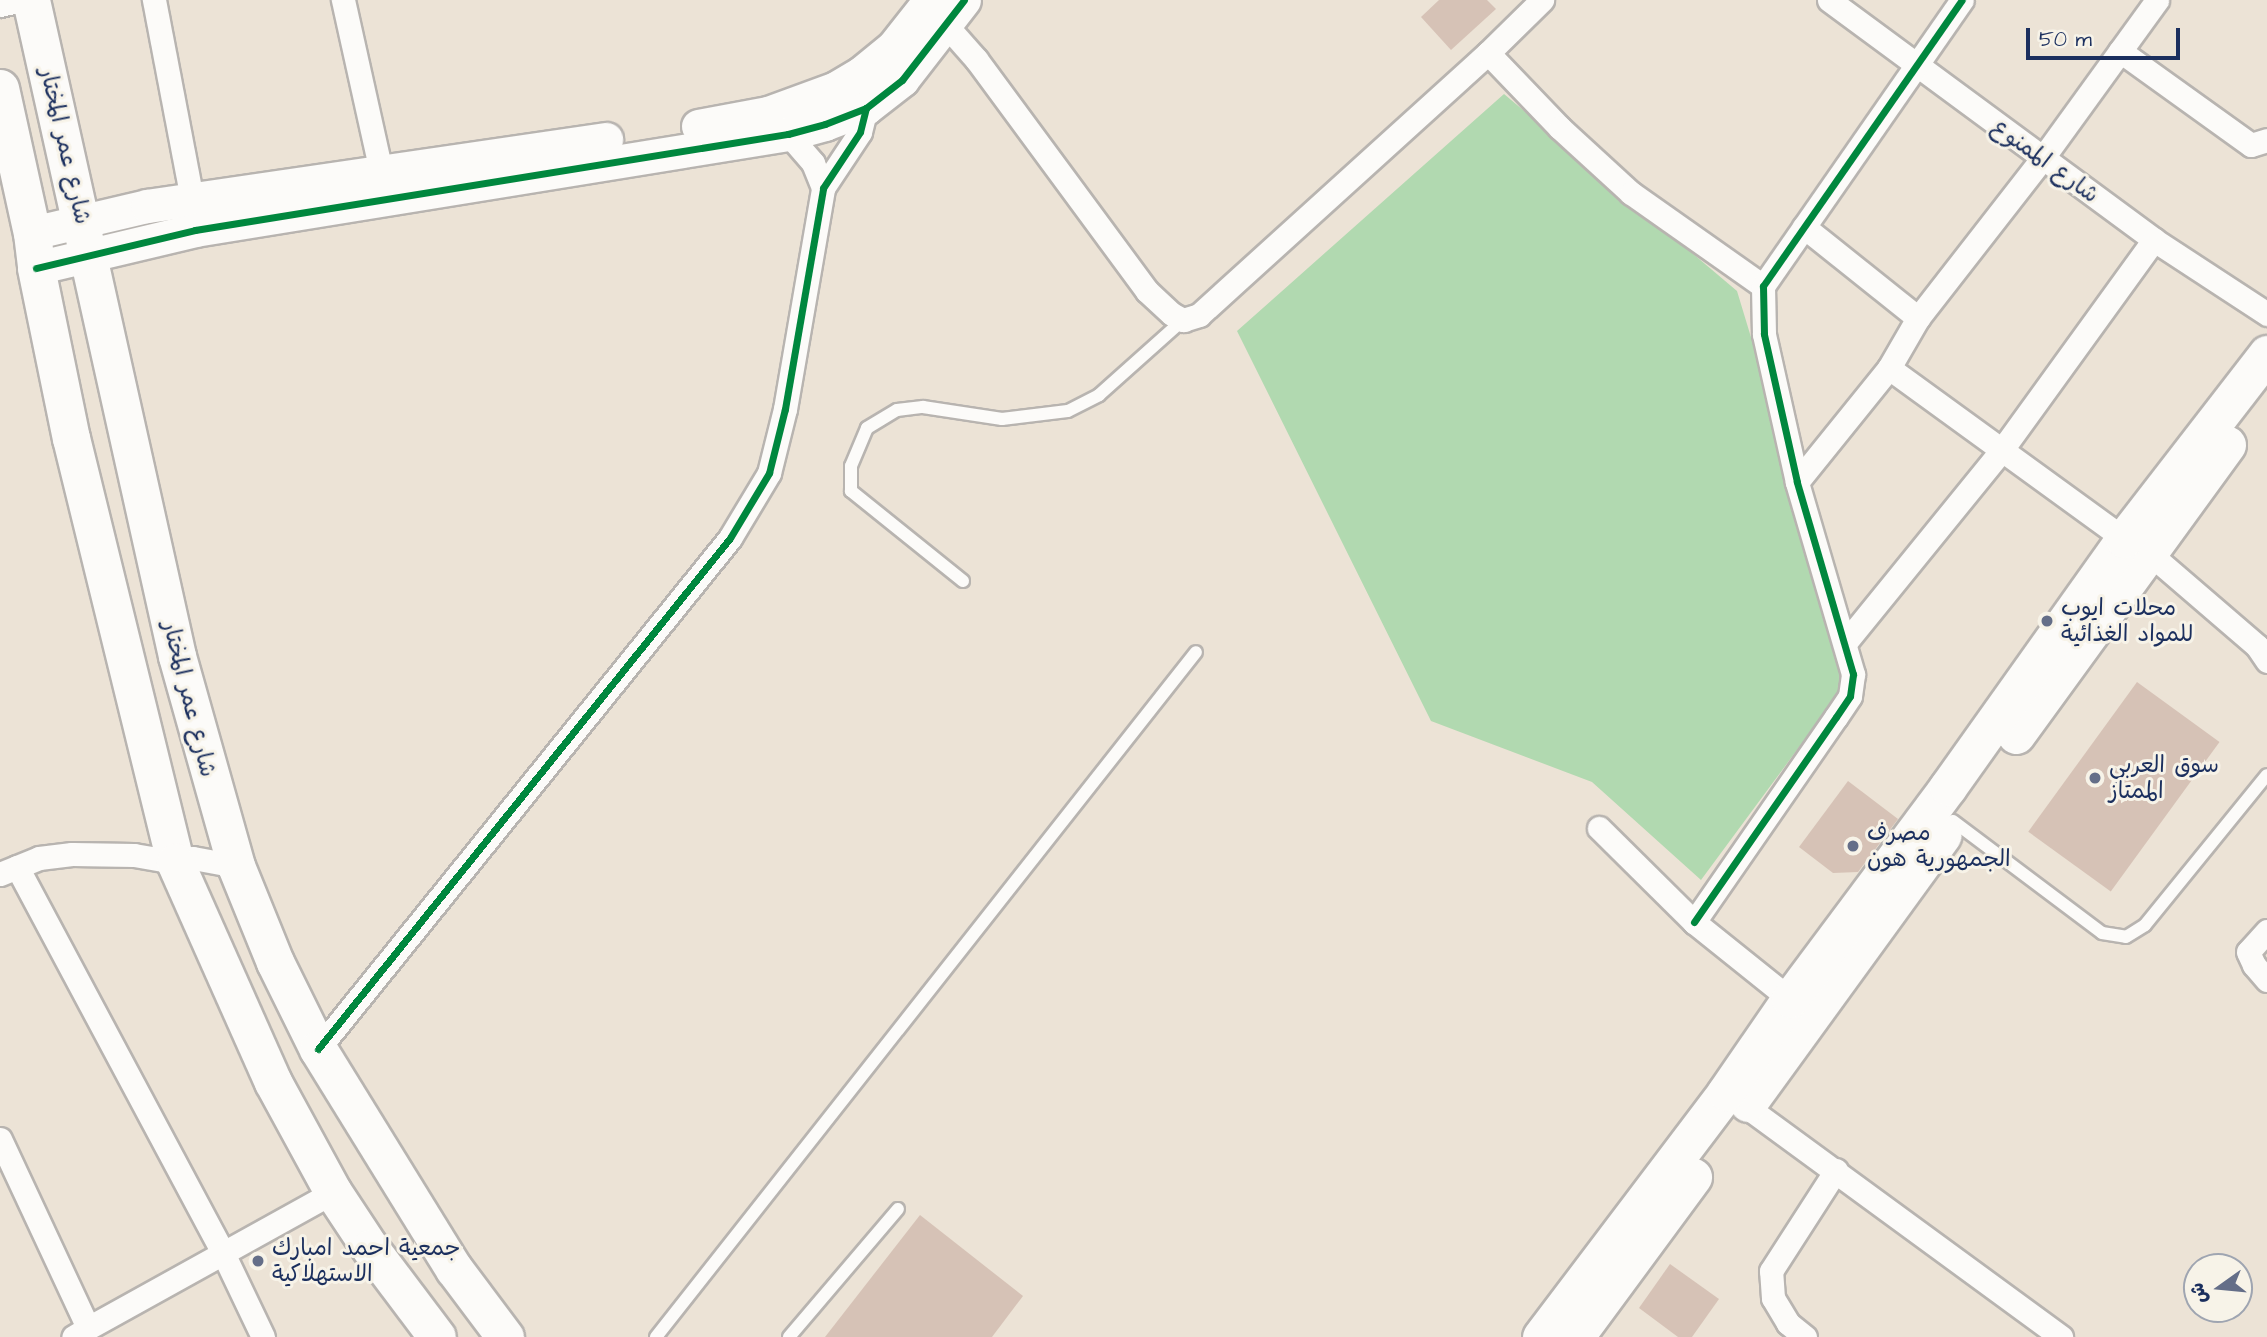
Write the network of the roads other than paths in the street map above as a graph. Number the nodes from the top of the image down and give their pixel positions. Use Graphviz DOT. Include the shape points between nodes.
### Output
graph roads {
  1 [pos="21,0"];
  2 [pos="31,0"];
  3 [pos="154,0"];
  4 [pos="343,0"];
  5 [pos="1542,0"];
  6 [pos="1829,0"];
  7 [pos="1962,0"];
  8 [pos="2157,0"];
  9 [pos="0,5"];
  10 [pos="946,8"];
  11 [pos="2120,51"];
  12 [pos="1488,53"];
  13 [pos="1914,64"];
  14 [pos="0,88"];
  15 [pos="866,108"];
  16 [pos="788,134"];
  17 [pos="2267,140"];
  18 [pos="2042,159"];
  19 [pos="384,185"];
  20 [pos="823,188"];
  21 [pos="192,200"];
  22 [pos="82,220"];
  23 [pos="1804,227"];
  24 [pos="32,233"];
  25 [pos="2154,240"];
  26 [pos="90,257"];
  27 [pos="36,268"];
  28 [pos="1763,286"];
  29 [pos="2267,314"];
  30 [pos="1918,318"];
  31 [pos="1184,320"];
  32 [pos="2267,354"];
  33 [pos="1889,368"];
  34 [pos="2267,391"];
  35 [pos="2001,452"];
  36 [pos="1797,482"];
  37 [pos="2136,546"];
  38 [pos="963,581"];
  39 [pos="1845,643"];
  40 [pos="1196,652"];
  41 [pos="2267,661"];
  42 [pos="2267,775"];
  43 [pos="1953,821"];
  44 [pos="1599,828"];
  45 [pos="1916,850"];
  46 [pos="175,862"];
  47 [pos="236,866"];
  48 [pos="8,871"];
  49 [pos="1694,922"];
  50 [pos="2267,931"];
  51 [pos="2267,980"];
  52 [pos="1790,999"];
  53 [pos="318,1049"];
  54 [pos="1736,1099"];
  55 [pos="0,1139"];
  56 [pos="1836,1170"];
  57 [pos="334,1192"];
  58 [pos="898,1209"];
  59 [pos="223,1253"];
  60 [pos="80,1333"];
  61 [pos="263,1337"];
  62 [pos="437,1337"];
  63 [pos="505,1337"];
  64 [pos="656,1337"];
  65 [pos="789,1337"];
  66 [pos="1541,1337"];
  67 [pos="1575,1337"];
  68 [pos="1805,1337"];
  69 [pos="2061,1337"];
  1 -- 9 [label="street"];
  2 -- 22 [label="main road, شارع عمر المختار"];
  3 -- 21 [label="street"];
  4 -- 19 [label="street"];
  5 -- 12 [label="street"];
  6 -- 13 [label="street, شارع الممنوع"];
  7 -- 13 [label="street"];
  8 -- 11 [label="street"];
  10 -- 15 [label="street" via="908,73"];
  10 -- 19 [label="street" via="836,88 768,113"];
  10 -- 31 [label="street" via="976,59 1147,290"];
  11 -- 17 [label="street" via="2251,145"];
  11 -- 18 [label="street"];
  12 -- 28 [label="street" via="1631,193"];
  12 -- 31 [label="street" via="1199,315"];
  13 -- 18 [label="street, شارع الممنوع"];
  13 -- 23 [label="street"];
  14 -- 24 [label="main road"];
  15 -- 16 [label="street"];
  15 -- 20 [label="street" via="860,132"];
  16 -- 19 [label="street"];
  16 -- 20 [label="street" via="813,163"];
  18 -- 25 [label="street, شارع الممنوع"];
  18 -- 30 [label="street"];
  19 -- 21 [label="street"];
  19 -- 26 [label="street"];
  20 -- 53 [label="street" via="785,409 769,473 730,538"];
  21 -- 22 [label="street"];
  22 -- 24 [label="street"];
  22 -- 26 [label="main road, شارع عمر المختار"];
  23 -- 28 [label="street"];
  23 -- 30 [label="street"];
  24 -- 27 [label="main road"];
  25 -- 29 [label="street, شارع الممنوع"];
  25 -- 35 [label="street"];
  26 -- 27 [label="street"];
  26 -- 47 [label="main road, شارع عمر المختار" via="177,656"];
  27 -- 46 [label="main road" via="71,438"];
  28 -- 36 [label="street" via="1764,334"];
  30 -- 33 [label="street"];
  31 -- 38 [label="lane" via="1098,395 1068,411 1002,419 923,407 897,410 867,428 851,466 851,491"];
  32 -- 37 [label="main road"];
  33 -- 35 [label="street"];
  33 -- 36 [label="street"];
  34 -- 37 [label="main road"];
  35 -- 37 [label="street"];
  35 -- 39 [label="street"];
  36 -- 39 [label="street"];
  37 -- 41 [label="street" via="2258,646"];
  37 -- 43 [label="main road"];
  37 -- 45 [label="main road"];
  39 -- 49 [label="street" via="1853,674 1850,696"];
  40 -- 64 [label="lane"];
  42 -- 43 [label="lane" via="2145,925 2126,937 2102,933"];
  43 -- 45 [label="main road"];
  44 -- 49 [label="street"];
  45 -- 52 [label="main road"];
  45 -- 54 [label="main road"];
  46 -- 47 [label="street" via="193,858"];
  46 -- 48 [label="street" via="72,853 39,858"];
  46 -- 57 [label="main road" via="273,1082"];
  47 -- 53 [label="main road, شارع عمر المختار" via="275,962"];
  48 -- 59 [label="street"];
  49 -- 52 [label="street"];
  50 -- 51 [label="street" via="2248,952"];
  52 -- 54 [label="main road"];
  53 -- 63 [label="main road, شارع عمر المختار" via="454,1269"];
  54 -- 56 [label="street"];
  54 -- 66 [label="main road"];
  54 -- 67 [label="main road"];
  55 -- 60 [label="street"];
  56 -- 68 [label="street" via="1771,1271 1773,1298 1788,1324"];
  56 -- 69 [label="street"];
  57 -- 59 [label="street"];
  57 -- 62 [label="main road"];
  58 -- 65 [label="lane"];
  59 -- 60 [label="street"];
  59 -- 61 [label="street"];
}
